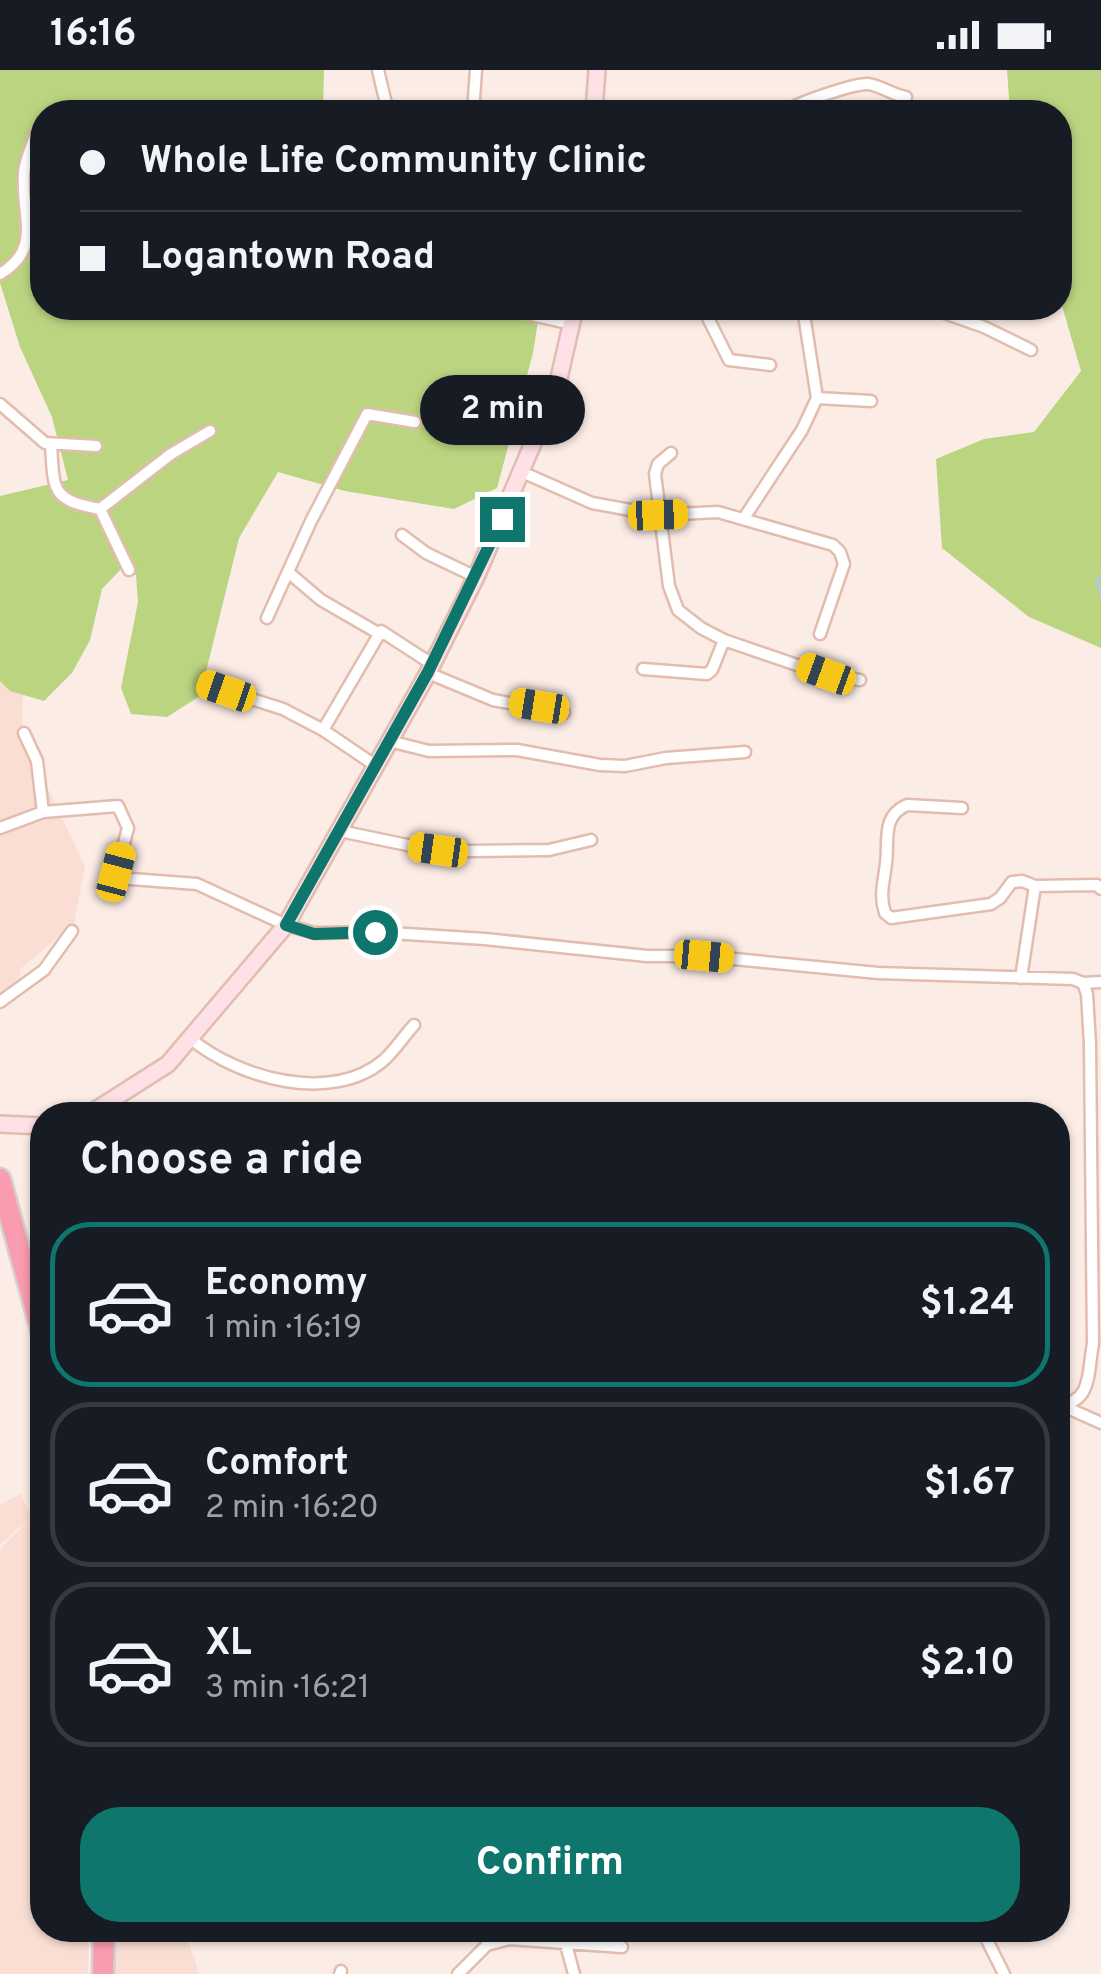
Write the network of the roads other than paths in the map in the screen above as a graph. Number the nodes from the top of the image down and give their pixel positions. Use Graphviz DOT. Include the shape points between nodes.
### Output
graph roads {
  1 [pos="378,70"];
  2 [pos="476,70"];
  3 [pos="597,70"];
  4 [pos="906,97"];
  5 [pos="385,100"];
  6 [pos="475,100"];
  7 [pos="595,100"];
  8 [pos="818,100"];
  9 [pos="30,152"];
  10 [pos="0,274"];
  11 [pos="573,320"];
  12 [pos="709,320"];
  13 [pos="805,320"];
  14 [pos="964,320"];
  15 [pos="1030,350"];
  16 [pos="770,365"];
  17 [pos="817,398"];
  18 [pos="871,402"];
  19 [pos="0,404"];
  20 [pos="415,422"];
  21 [pos="210,430"];
  22 [pos="51,445"];
  23 [pos="96,446"];
  24 [pos="671,454"];
  25 [pos="522,472"];
  26 [pos="311,488"];
  27 [pos="324,495"];
  28 [pos="100,509"];
  29 [pos="658,515"];
  30 [pos="744,518"];
  31 [pos="402,535"];
  32 [pos="129,570"];
  33 [pos="288,572"];
  34 [pos="476,577"];
  35 [pos="267,618"];
  36 [pos="378,633"];
  37 [pos="820,634"];
  38 [pos="724,640"];
  39 [pos="430,668"];
  40 [pos="643,669"];
  41 [pos="860,680"];
  42 [pos="207,684"];
  43 [pos="564,713"];
  44 [pos="323,730"];
  45 [pos="24,734"];
  46 [pos="389,741"];
  47 [pos="745,752"];
  48 [pos="376,766"];
  49 [pos="962,808"];
  50 [pos="43,812"];
  51 [pos="0,828"];
  52 [pos="340,831"];
  53 [pos="591,840"];
  54 [pos="1035,886"];
  55 [pos="1101,889"];
  56 [pos="286,925"];
  57 [pos="72,932"];
  58 [pos="1021,978"];
  59 [pos="1101,982"];
  60 [pos="1083,983"];
  61 [pos="0,1002"];
  62 [pos="414,1025"];
  63 [pos="190,1039"];
  64 [pos="1096,1045"];
  65 [pos="109,1102"];
  66 [pos="0,1124"];
  67 [pos="30,1125"];
  68 [pos="1096,1149"];
  69 [pos="0,1180"];
  70 [pos="30,1289"];
  71 [pos="1070,1404"];
  72 [pos="1070,1410"];
  73 [pos="1101,1422"];
  74 [pos="104,1942"];
  75 [pos="500,1942"];
  76 [pos="547,1942"];
  77 [pos="988,1942"];
  78 [pos="566,1943"];
  79 [pos="622,1947"];
  80 [pos="103,1974"];
  81 [pos="458,1974"];
  82 [pos="574,1974"];
  83 [pos="1004,1974"];
  1 -- 5 [label="street"];
  2 -- 6 [label="street"];
  3 -- 7 [label="street"];
  4 -- 8 [label="street" via="869,84"];
  9 -- 10 [label="street" via="24,170 28,243 22,258"];
  11 -- 25 [label="street" via="556,387"];
  12 -- 16 [label="street" via="729,360"];
  13 -- 17 [label="street"];
  14 -- 15 [label="street"];
  17 -- 18 [label="street"];
  17 -- 30 [label="street"];
  19 -- 22 [label="street"];
  20 -- 27 [label="street" via="367,414"];
  21 -- 28 [label="street"];
  22 -- 23 [label="street"];
  22 -- 28 [label="street" via="55,490 63,499"];
  24 -- 29 [label="street" via="655,474"];
  25 -- 29 [label="street" via="592,503"];
  25 -- 34 [label="street"];
  26 -- 27 [label="street"];
  27 -- 33 [label="street"];
  28 -- 32 [label="street"];
  29 -- 30 [label="street"];
  29 -- 38 [label="street" via="678,610"];
  30 -- 37 [label="street" via="827,542 840,552 842,570"];
  31 -- 34 [label="street"];
  33 -- 35 [label="street"];
  33 -- 36 [label="street"];
  34 -- 39 [label="street"];
  36 -- 39 [label="street" via="386,632"];
  36 -- 44 [label="street"];
  38 -- 40 [label="street" via="706,674"];
  38 -- 41 [label="street"];
  39 -- 43 [label="street" via="494,700"];
  39 -- 46 [label="street"];
  42 -- 44 [label="street"];
  44 -- 48 [label="street"];
  45 -- 50 [label="street" via="37,761"];
  46 -- 47 [label="street" via="429,751 517,750 625,766"];
  46 -- 48 [label="street"];
  48 -- 52 [label="street"];
  49 -- 54 [label="street" via="907,804 891,818 881,888 885,913 891,918 991,904 1012,882"];
  50 -- 51 [label="street"];
  50 -- 56 [label="street" via="118,806 128,828 118,878 197,884"];
  52 -- 53 [label="street" via="453,850 549,850"];
  52 -- 56 [label="street"];
  54 -- 55 [label="street"];
  54 -- 58 [label="street"];
  56 -- 58 [label="street" via="314,934 375,932 878,973"];
  56 -- 63 [label="street"];
  57 -- 61 [label="street" via="44,970"];
  58 -- 60 [label="street"];
  59 -- 60 [label="street"];
  60 -- 64 [label="street"];
  62 -- 63 [label="street" via="362,1073 306,1082 249,1073"];
  63 -- 65 [label="street" via="159,1072"];
  64 -- 68 [label="street"];
  66 -- 67 [label="street"];
  68 -- 71 [label="street" via="1093,1344 1085,1392"];
  69 -- 70 [label="highway"];
  72 -- 73 [label="street"];
  74 -- 80 [label="highway"];
  75 -- 81 [label="street" via="487,1945"];
  76 -- 78 [label="street"];
  77 -- 83 [label="street"];
  78 -- 79 [label="street"];
  78 -- 82 [label="street"];
}
